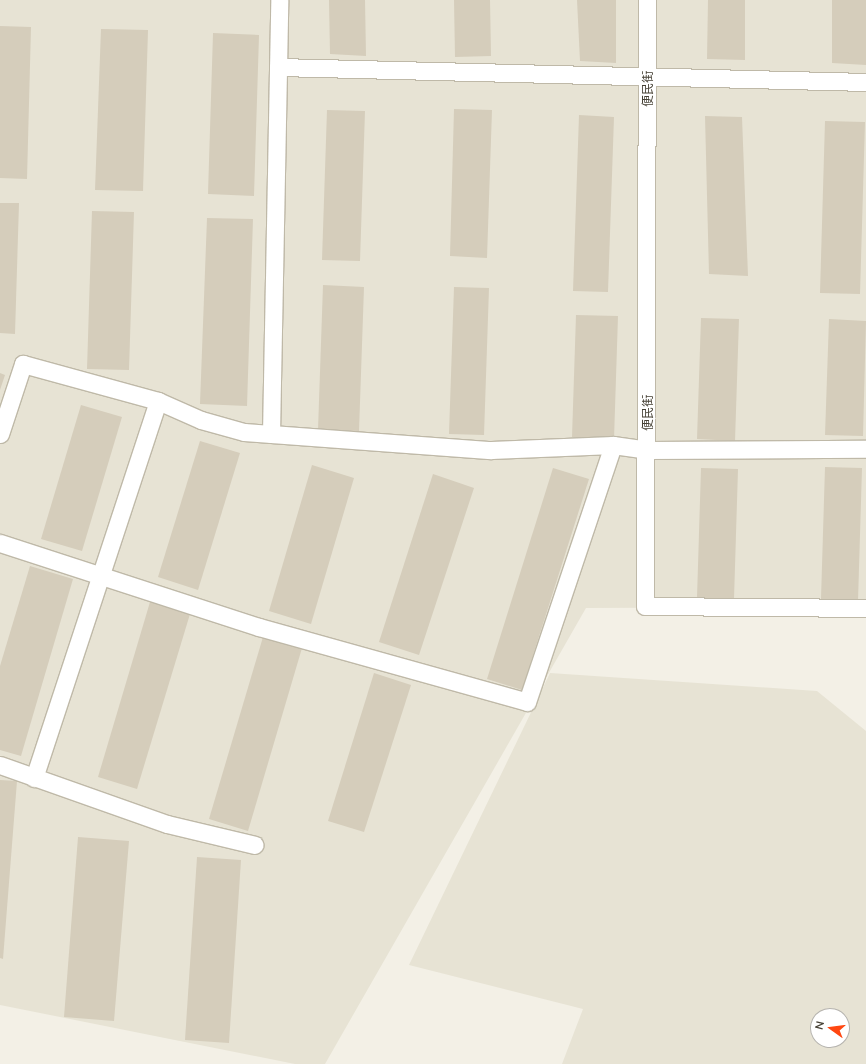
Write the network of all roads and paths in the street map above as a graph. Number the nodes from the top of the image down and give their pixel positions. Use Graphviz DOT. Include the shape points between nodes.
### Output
graph roads {
  1 [pos="279,0"];
  2 [pos="647,0"];
  3 [pos="278,67"];
  4 [pos="648,77"];
  5 [pos="866,82"];
  6 [pos="158,401"];
  7 [pos="0,434"];
  8 [pos="271,434"];
  9 [pos="613,445"];
  10 [pos="866,449"];
  11 [pos="648,450"];
  12 [pos="0,543"];
  13 [pos="101,576"];
  14 [pos="866,608"];
  15 [pos="0,765"];
  16 [pos="34,778"];
  17 [pos="255,845"];
  1 -- 3 [label="street"];
  2 -- 4 [label="street, 便民街"];
  3 -- 4 [label="street"];
  3 -- 8 [label="street"];
  4 -- 5 [label="street"];
  4 -- 11 [label="street, 便民街"];
  6 -- 7 [label="street" via="23,364"];
  6 -- 8 [label="street" via="201,420 244,432"];
  6 -- 13 [label="street"];
  8 -- 9 [label="street" via="491,450"];
  9 -- 11 [label="street"];
  9 -- 13 [label="street" via="527,702 259,627"];
  10 -- 11 [label="street"];
  11 -- 14 [label="street, 便民街" via="645,606"];
  12 -- 13 [label="street"];
  13 -- 16 [label="street"];
  15 -- 16 [label="street"];
  16 -- 17 [label="street" via="167,824"];
}
